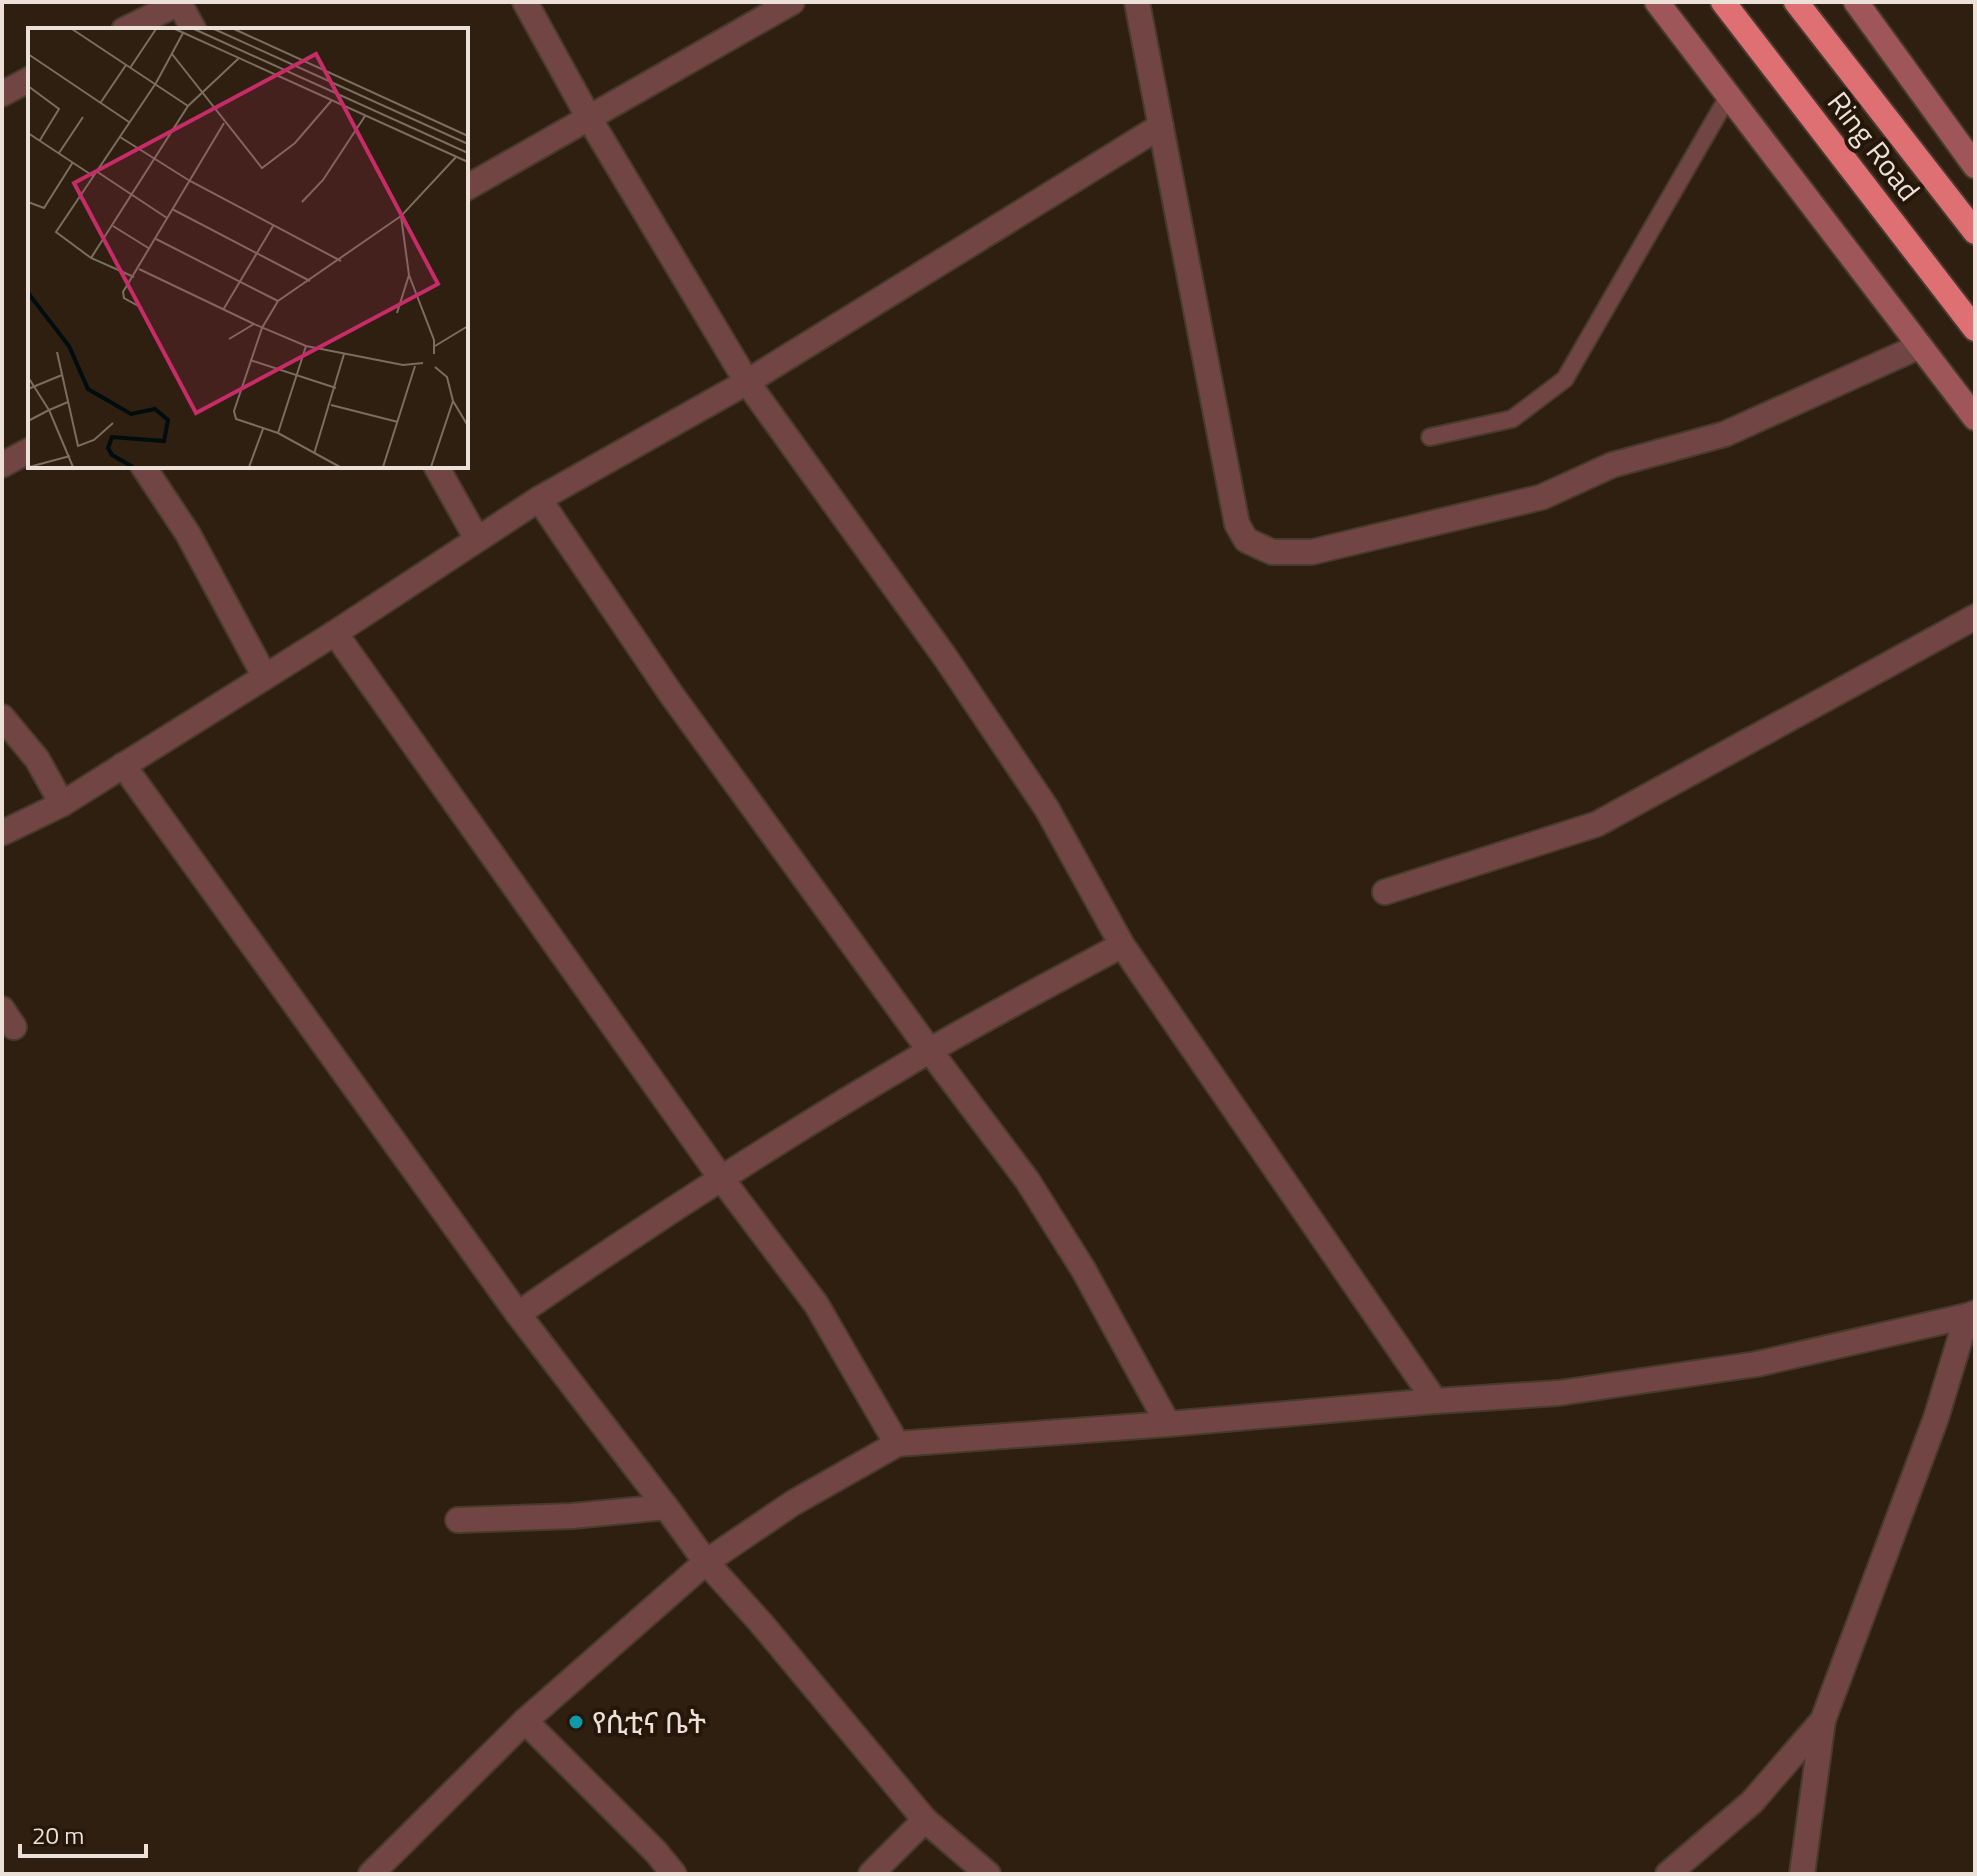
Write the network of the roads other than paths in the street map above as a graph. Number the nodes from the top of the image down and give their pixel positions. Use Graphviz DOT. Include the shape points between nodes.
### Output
graph roads {
  1 [pos="180,2"];
  2 [pos="525,2"];
  3 [pos="792,2"];
  4 [pos="1137,2"];
  5 [pos="1657,2"];
  6 [pos="1723,2"];
  7 [pos="1796,2"];
  8 [pos="1856,2"];
  9 [pos="141,10"];
  10 [pos="126,28"];
  11 [pos="193,28"];
  12 [pos="28,80"];
  13 [pos="2,94"];
  14 [pos="1729,95"];
  15 [pos="589,118"];
  16 [pos="1161,126"];
  17 [pos="1975,166"];
  18 [pos="468,187"];
  19 [pos="1975,232"];
  20 [pos="1975,329"];
  21 [pos="1920,346"];
  22 [pos="747,382"];
  23 [pos="1975,418"];
  24 [pos="1430,437"];
  25 [pos="28,451"];
  26 [pos="2,465"];
  27 [pos="144,468"];
  28 [pos="437,468"];
  29 [pos="539,499"];
  30 [pos="477,539"];
  31 [pos="1975,617"];
  32 [pos="335,633"];
  33 [pos="265,677"];
  34 [pos="2,717"];
  35 [pos="123,765"];
  36 [pos="62,804"];
  37 [pos="2,833"];
  38 [pos="1385,892"];
  39 [pos="1122,945"];
  40 [pos="930,1051"];
  41 [pos="721,1178"];
  42 [pos="518,1314"];
  43 [pos="1971,1315"];
  44 [pos="1435,1401"];
  45 [pos="1168,1424"];
  46 [pos="897,1444"];
  47 [pos="666,1507"];
  48 [pos="458,1520"];
  49 [pos="706,1562"];
  50 [pos="1823,1720"];
  51 [pos="525,1721"];
  52 [pos="925,1820"];
  53 [pos="371,1874"];
  54 [pos="674,1874"];
  55 [pos="871,1874"];
  56 [pos="988,1874"];
  57 [pos="1668,1874"];
  58 [pos="1802,1874"];
  1 -- 9 [label="street"];
  1 -- 11 [label="street"];
  2 -- 15 [label="street"];
  3 -- 15 [label="street"];
  4 -- 16 [label="street"];
  5 -- 14 [label="street"];
  6 -- 20 [label="highway, Ring Road"];
  7 -- 19 [label="highway, Ring Road"];
  8 -- 17 [label="street"];
  9 -- 10 [label="street"];
  12 -- 13 [label="street"];
  14 -- 21 [label="street"];
  14 -- 24 [label="lane" via="1565,379 1512,419"];
  15 -- 18 [label="street"];
  15 -- 22 [label="street"];
  16 -- 21 [label="street" via="1237,524 1246,540 1272,552 1312,552 1542,497 1612,465 1725,434"];
  16 -- 22 [label="street"];
  21 -- 23 [label="street"];
  22 -- 29 [label="street"];
  22 -- 39 [label="street" via="1047,809"];
  25 -- 26 [label="street"];
  27 -- 33 [label="street" via="188,534"];
  28 -- 30 [label="street"];
  29 -- 30 [label="street"];
  29 -- 40 [label="street" via="671,694"];
  30 -- 32 [label="street"];
  31 -- 38 [label="street" via="1597,824"];
  32 -- 33 [label="street"];
  32 -- 41 [label="street"];
  33 -- 35 [label="street"];
  34 -- 36 [label="street" via="37,759"];
  35 -- 36 [label="street"];
  35 -- 42 [label="street"];
  36 -- 37 [label="street"];
  39 -- 40 [label="street"];
  39 -- 44 [label="street"];
  40 -- 41 [label="street"];
  40 -- 45 [label="street" via="1027,1180"];
  41 -- 42 [label="street"];
  41 -- 46 [label="street" via="816,1304"];
  42 -- 47 [label="street"];
  43 -- 44 [label="street" via="1757,1364 1559,1393"];
  43 -- 50 [label="street"];
  44 -- 45 [label="street"];
  45 -- 46 [label="street"];
  46 -- 49 [label="street" via="793,1503"];
  47 -- 48 [label="street"];
  47 -- 49 [label="street"];
  49 -- 51 [label="street"];
  49 -- 52 [label="street"];
  50 -- 57 [label="street" via="1752,1802"];
  50 -- 58 [label="street"];
  51 -- 53 [label="street"];
  51 -- 54 [label="street"];
  52 -- 55 [label="street"];
  52 -- 56 [label="street"];
}
